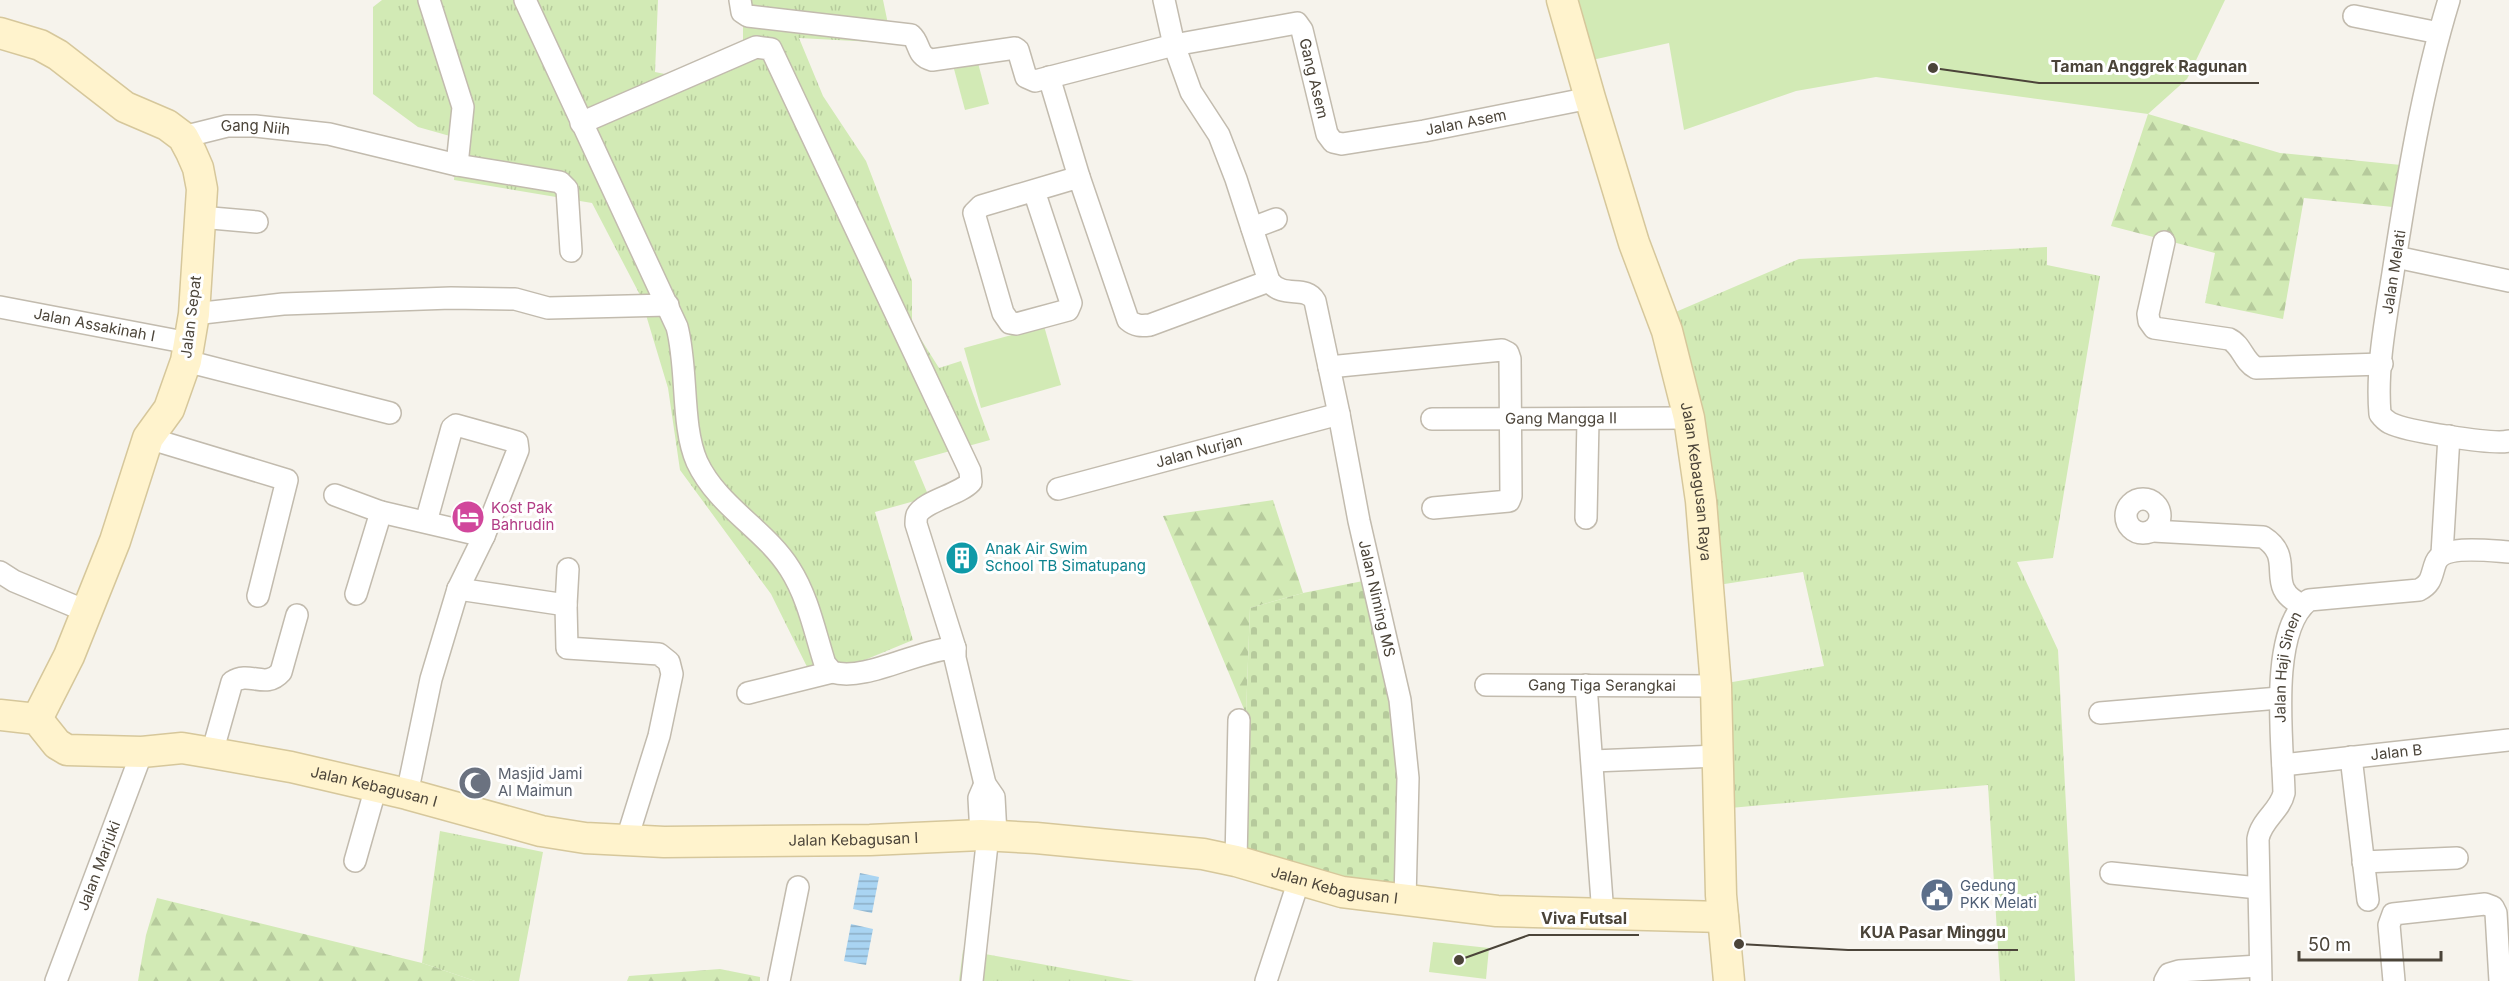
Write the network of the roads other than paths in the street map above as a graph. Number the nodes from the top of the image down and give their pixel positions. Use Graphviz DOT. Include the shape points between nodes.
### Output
graph roads {
  1 [pos="429,0"];
  2 [pos="525,0"];
  3 [pos="740,0"];
  4 [pos="1164,0"];
  5 [pos="1562,0"];
  6 [pos="2449,0"];
  7 [pos="2354,16"];
  8 [pos="0,33"];
  9 [pos="2439,33"];
  10 [pos="1174,45"];
  11 [pos="1049,77"];
  12 [pos="1590,98"];
  13 [pos="581,123"];
  14 [pos="183,137"];
  15 [pos="1342,144"];
  16 [pos="457,165"];
  17 [pos="1079,177"];
  18 [pos="1034,190"];
  19 [pos="200,217"];
  20 [pos="1276,219"];
  21 [pos="257,222"];
  22 [pos="1252,228"];
  23 [pos="2164,242"];
  24 [pos="571,251"];
  25 [pos="2396,257"];
  26 [pos="1269,281"];
  27 [pos="2509,281"];
  28 [pos="668,306"];
  29 [pos="0,307"];
  30 [pos="194,314"];
  31 [pos="188,352"];
  32 [pos="2382,364"];
  33 [pos="1329,366"];
  34 [pos="390,413"];
  35 [pos="1340,414"];
  36 [pos="1689,418"];
  37 [pos="1432,419"];
  38 [pos="1511,419"];
  39 [pos="1587,420"];
  40 [pos="2449,436"];
  41 [pos="148,438"];
  42 [pos="2509,441"];
  43 [pos="1058,489"];
  44 [pos="335,495"];
  45 [pos="1433,508"];
  46 [pos="381,512"];
  47 [pos="1586,518"];
  48 [pos="426,522"];
  49 [pos="2153,531"];
  50 [pos="484,536"];
  51 [pos="2509,552"];
  52 [pos="2442,554"];
  53 [pos="568,569"];
  54 [pos="0,572"];
  55 [pos="458,589"];
  56 [pos="356,594"];
  57 [pos="258,596"];
  58 [pos="566,605"];
  59 [pos="2302,605"];
  60 [pos="86,611"];
  61 [pos="297,615"];
  62 [pos="955,648"];
  63 [pos="832,672"];
  64 [pos="1485,684"];
  65 [pos="1586,685"];
  66 [pos="1716,686"];
  67 [pos="748,693"];
  68 [pos="2279,698"];
  69 [pos="2100,713"];
  70 [pos="0,715"];
  71 [pos="37,719"];
  72 [pos="1239,720"];
  73 [pos="2509,740"];
  74 [pos="142,752"];
  75 [pos="212,753"];
  76 [pos="1718,756"];
  77 [pos="2351,757"];
  78 [pos="1593,761"];
  79 [pos="2283,765"];
  80 [pos="376,787"];
  81 [pos="407,794"];
  82 [pos="992,835"];
  83 [pos="626,842"];
  84 [pos="2457,858"];
  85 [pos="355,861"];
  86 [pos="1236,861"];
  87 [pos="2363,862"];
  88 [pos="2111,873"];
  89 [pos="1299,880"];
  90 [pos="798,887"];
  91 [pos="2258,888"];
  92 [pos="1405,900"];
  93 [pos="2368,900"];
  94 [pos="1603,915"];
  95 [pos="1723,917"];
  96 [pos="2260,973"];
  97 [pos="56,981"];
  98 [pos="779,981"];
  99 [pos="972,981"];
  100 [pos="1266,981"];
  101 [pos="1729,981"];
  102 [pos="2165,981"];
  103 [pos="2394,981"];
  104 [pos="2500,981"];
  1 -- 16 [label="street" via="462,101"];
  2 -- 13 [label="street"];
  3 -- 11 [label="street" via="742,12 748,16 911,35 920,54 932,60 1015,48 1028,79"];
  4 -- 10 [label="street"];
  5 -- 12 [label="street, Jalan Kebagusan Raya"];
  6 -- 9 [label="street, Jalan Melati"];
  7 -- 9 [label="street"];
  8 -- 14 [label="street" via="58,55 125,107 167,125"];
  9 -- 25 [label="street, Jalan Melati"];
  10 -- 11 [label="street"];
  10 -- 15 [label="street, Gang Asem" via="1297,23 1302,30 1327,134 1333,142"];
  10 -- 22 [label="street" via="1191,92 1219,135"];
  11 -- 17 [label="street"];
  12 -- 15 [label="street, Jalan Asem"];
  12 -- 36 [label="street, Jalan Kebagusan Raya" via="1634,243 1667,331"];
  13 -- 28 [label="street"];
  13 -- 62 [label="street" via="756,47 771,49 970,471 971,482 964,489 924,508 917,514 916,524"];
  14 -- 16 [label="street, Gang Niih" via="227,126 255,126 329,135"];
  14 -- 19 [label="street, Jalan Sepat" via="198,168"];
  16 -- 24 [label="street, Gang Niih" via="564,185"];
  17 -- 18 [label="street"];
  17 -- 26 [label="street" via="1131,323 1150,325"];
  18 -- 18 [label="street" via="1071,303 1068,310 1016,324 1005,319 974,213 981,206"];
  19 -- 21 [label="street"];
  19 -- 30 [label="street, Jalan Sepat"];
  20 -- 22 [label="street"];
  22 -- 26 [label="street"];
  23 -- 32 [label="street" via="2148,314 2154,328 2229,339 2236,342 2249,364 2256,368"];
  25 -- 27 [label="street"];
  25 -- 32 [label="street, Jalan Melati"];
  26 -- 33 [label="street, Jalan Niming MS" via="1284,292 1311,295"];
  28 -- 30 [label="street" via="548,308 515,299 463,298 283,304"];
  28 -- 63 [label="street" via="682,346 689,425 697,461 724,502 790,569 805,601 825,664"];
  29 -- 31 [label="street, Jalan Assakinah I"];
  30 -- 31 [label="street, Jalan Sepat"];
  31 -- 34 [label="street, Jalan Assakinah I"];
  31 -- 41 [label="street, Jalan Sepat" via="169,409"];
  32 -- 40 [label="street, Jalan Melati" via="2379,402 2383,418 2392,424"];
  33 -- 35 [label="street, Jalan Niming MS"];
  33 -- 38 [label="street" via="1507,351"];
  35 -- 43 [label="street, Jalan Nurjan"];
  35 -- 92 [label="street, Jalan Niming MS" via="1405,734"];
  36 -- 39 [label="street, Gang Mangga II"];
  36 -- 66 [label="street, Jalan Kebagusan Raya" via="1701,501"];
  37 -- 38 [label="street, Gang Mangga II"];
  38 -- 39 [label="street, Gang Mangga II"];
  38 -- 45 [label="street" via="1509,501"];
  39 -- 47 [label="street"];
  40 -- 42 [label="street, Jalan Melati"];
  40 -- 52 [label="street, Jalan Haji Sinen"];
  41 -- 57 [label="street" via="287,480"];
  41 -- 60 [label="street, Jalan Sepat" via="115,541"];
  44 -- 46 [label="street"];
  46 -- 48 [label="street"];
  46 -- 56 [label="street"];
  48 -- 50 [label="street"];
  48 -- 50 [label="street" via="451,431 456,425 517,442"];
  49 -- 59 [label="street" via="2264,537 2280,554 2280,584 2286,594"];
  50 -- 55 [label="street"];
  51 -- 52 [label="street" via="2453,550"];
  52 -- 59 [label="street, Jalan Haji Sinen" via="2431,581 2420,590 2321,597"];
  53 -- 58 [label="street"];
  54 -- 60 [label="street"];
  55 -- 58 [label="street"];
  55 -- 81 [label="street" via="431,679"];
  58 -- 83 [label="street" via="567,648 659,654 669,662 672,674 659,736"];
  59 -- 68 [label="street, Jalan Haji Sinen" via="2290,632"];
  60 -- 71 [label="street, Jalan Sepat" via="69,656"];
  61 -- 75 [label="street" via="281,672 275,679 244,678 232,682"];
  62 -- 63 [label="street" via="936,649 853,676"];
  62 -- 82 [label="street" via="985,784 994,798"];
  63 -- 67 [label="street"];
  64 -- 65 [label="street, Gang Tiga Serangkai"];
  65 -- 66 [label="street, Gang Tiga Serangkai"];
  65 -- 78 [label="street"];
  66 -- 76 [label="street, Jalan Kebagusan Raya"];
  68 -- 69 [label="street"];
  68 -- 79 [label="street, Jalan Haji Sinen"];
  70 -- 71 [label="street"];
  71 -- 74 [label="street, Jalan Kebagusan I" via="57,744 67,750"];
  72 -- 86 [label="street"];
  73 -- 77 [label="street, Jalan B"];
  74 -- 75 [label="street, Jalan Kebagusan I" via="182,748"];
  74 -- 97 [label="street, Jalan Marjuki"];
  75 -- 80 [label="street, Jalan Kebagusan I"];
  76 -- 78 [label="street"];
  76 -- 95 [label="street, Jalan Kebagusan Raya"];
  77 -- 79 [label="street, Jalan B"];
  77 -- 87 [label="street"];
  78 -- 94 [label="street"];
  79 -- 91 [label="street, Jalan Haji Sinen" via="2283,800 2259,831"];
  80 -- 81 [label="street, Jalan Kebagusan I"];
  80 -- 85 [label="street"];
  81 -- 83 [label="street, Jalan Kebagusan I" via="541,831"];
  82 -- 83 [label="street, Jalan Kebagusan I"];
  82 -- 86 [label="street, Jalan Kebagusan I" via="1140,847"];
  82 -- 99 [label="street"];
  84 -- 87 [label="street"];
  86 -- 89 [label="street, Jalan Kebagusan I"];
  87 -- 93 [label="street"];
  88 -- 91 [label="street"];
  89 -- 92 [label="street, Jalan Kebagusan I" via="1342,892"];
  89 -- 100 [label="street"];
  90 -- 98 [label="street"];
  91 -- 96 [label="street, Jalan Haji Sinen"];
  92 -- 94 [label="street, Jalan Kebagusan I" via="1497,911"];
  94 -- 95 [label="street, Jalan Kebagusan I"];
  95 -- 101 [label="street, Jalan Kebagusan Raya"];
  96 -- 102 [label="street" via="2179,971 2169,974"];
  103 -- 104 [label="street" via="2389,924 2393,914 2485,904 2496,913"];
}
